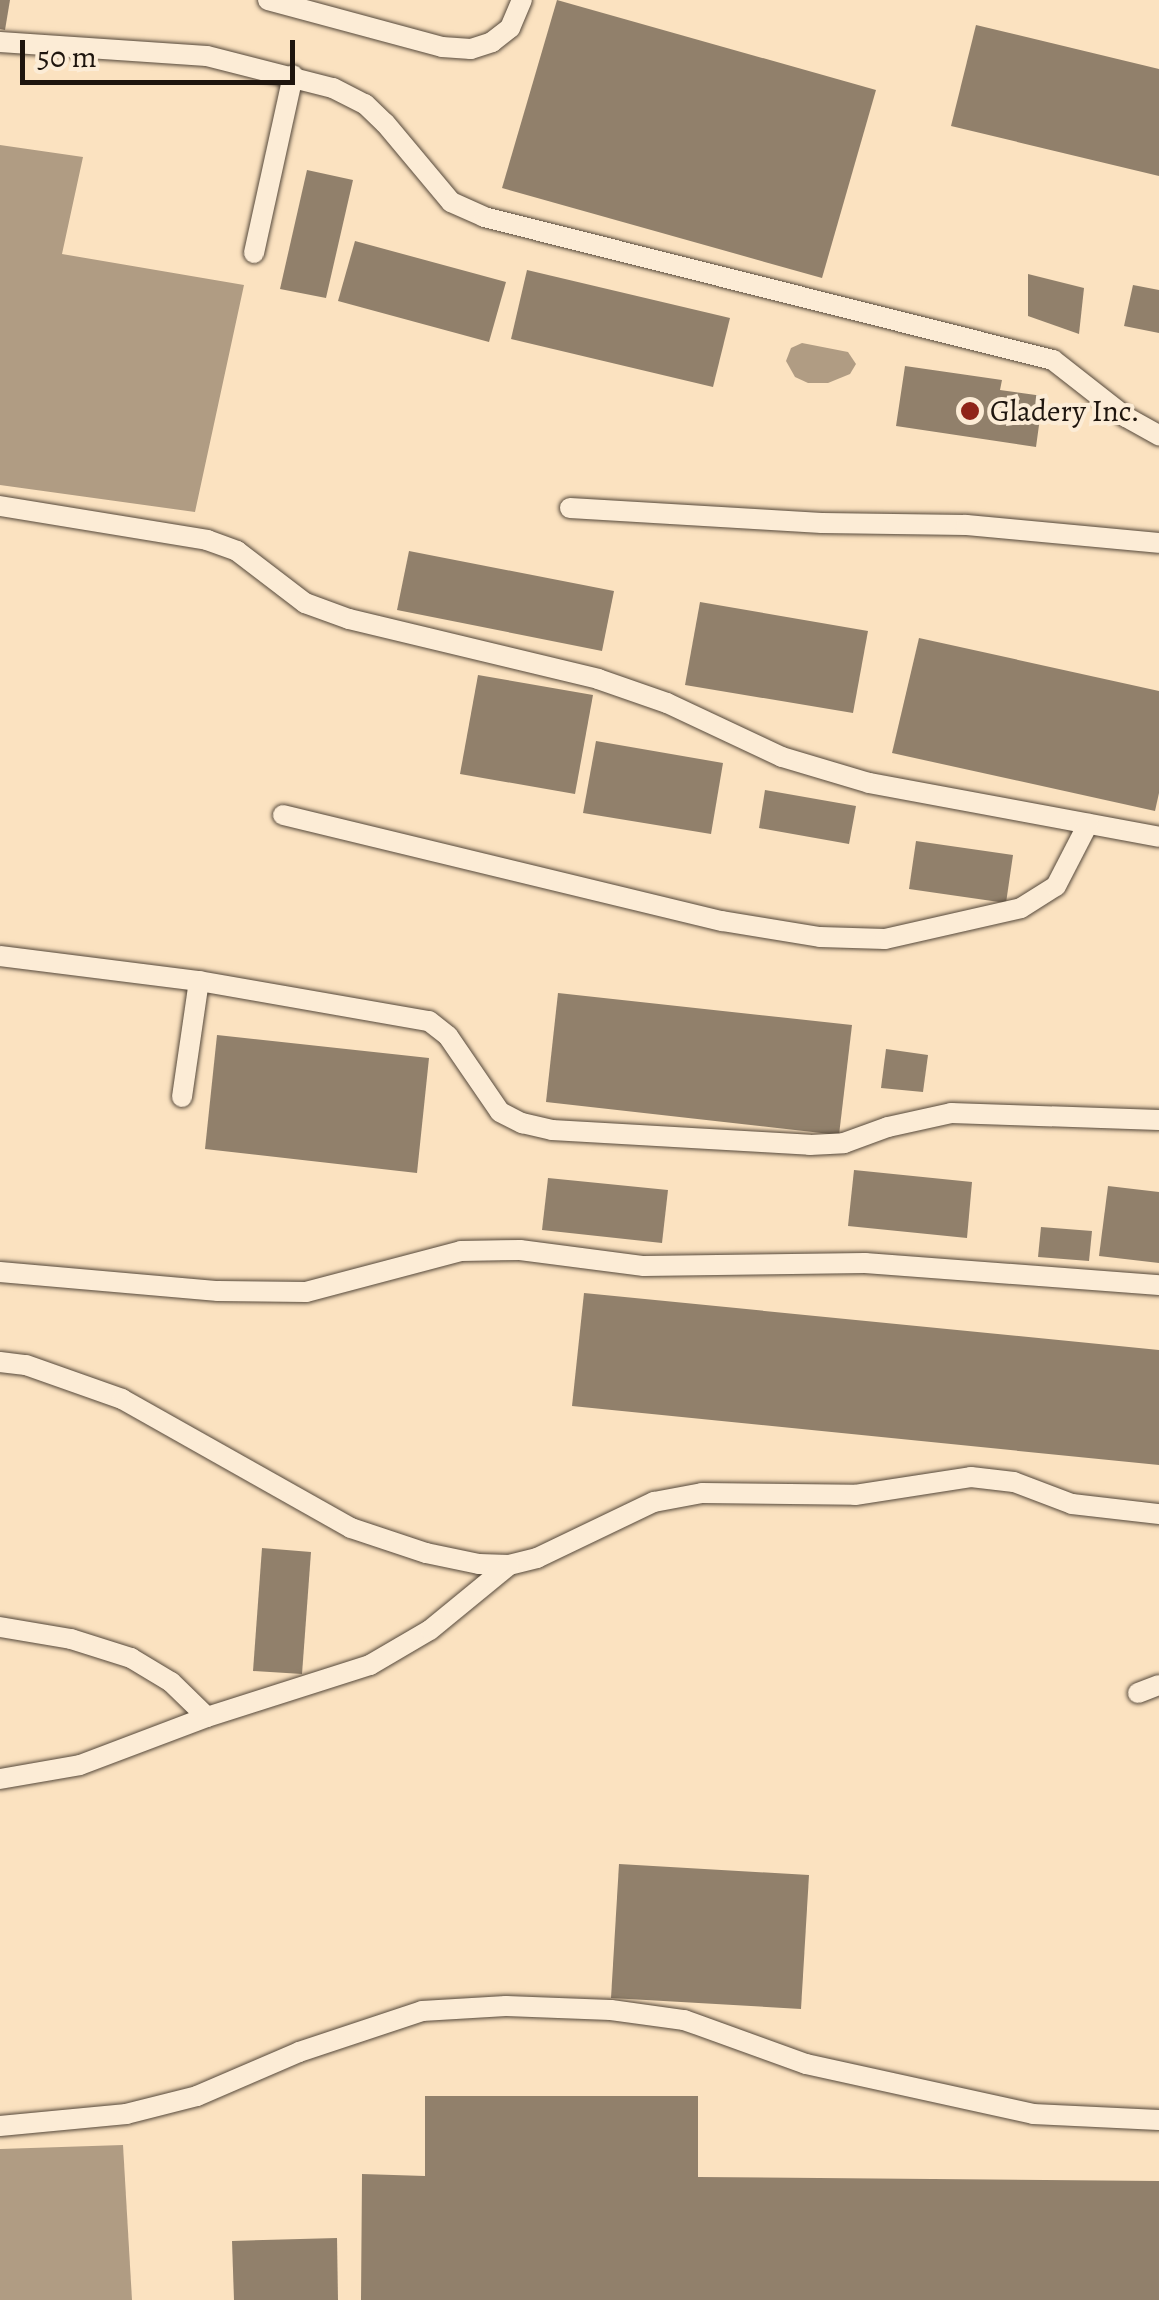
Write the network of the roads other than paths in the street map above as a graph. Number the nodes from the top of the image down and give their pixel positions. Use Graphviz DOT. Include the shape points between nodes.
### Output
graph roads {
  1 [pos="268,0"];
  2 [pos="522,0"];
  3 [pos="0,42"];
  4 [pos="293,75"];
  5 [pos="254,252"];
  6 [pos="1159,435"];
  7 [pos="0,506"];
  8 [pos="570,508"];
  9 [pos="1159,543"];
  10 [pos="282,814"];
  11 [pos="1088,824"];
  12 [pos="1159,837"];
  13 [pos="0,956"];
  14 [pos="199,981"];
  15 [pos="182,1098"];
  16 [pos="1159,1120"];
  17 [pos="0,1272"];
  18 [pos="1159,1285"];
  19 [pos="0,1362"];
  20 [pos="1159,1514"];
  21 [pos="509,1565"];
  22 [pos="0,1627"];
  23 [pos="1159,1685"];
  24 [pos="1138,1693"];
  25 [pos="207,1717"];
  26 [pos="0,1779"];
  27 [pos="1159,2120"];
  28 [pos="0,2126"];
  1 -- 2 [label="lane" via="471,49 510,28"];
  3 -- 4 [label="lane" via="190,54"];
  4 -- 5 [label="lane"];
  4 -- 6 [label="lane" via="364,104 452,202 484,217 1053,360"];
  7 -- 11 [label="lane" via="207,540 237,550 305,603 349,618 598,679 782,757 870,783"];
  8 -- 9 [label="lane" via="966,525"];
  10 -- 11 [label="lane" via="722,921 885,939 1021,908 1056,886"];
  11 -- 12 [label="lane"];
  13 -- 14 [label="lane"];
  14 -- 15 [label="lane"];
  14 -- 16 [label="lane" via="429,1022 448,1036 500,1112 552,1130 810,1145 844,1143 951,1113"];
  17 -- 18 [label="lane" via="306,1292 462,1250 520,1250 644,1266 864,1262"];
  19 -- 21 [label="lane" via="122,1399 351,1528 426,1553"];
  20 -- 21 [label="lane" via="1072,1504 1014,1482 972,1478 855,1494 702,1493 654,1502"];
  21 -- 25 [label="lane" via="430,1630 370,1665"];
  22 -- 25 [label="lane" via="70,1638 131,1658 171,1682"];
  23 -- 24 [label="lane"];
  25 -- 26 [label="lane" via="80,1766"];
  27 -- 28 [label="lane" via="1033,2114 806,2064 684,2020 506,2006 422,2012 299,2052 197,2096 126,2114"];
}
